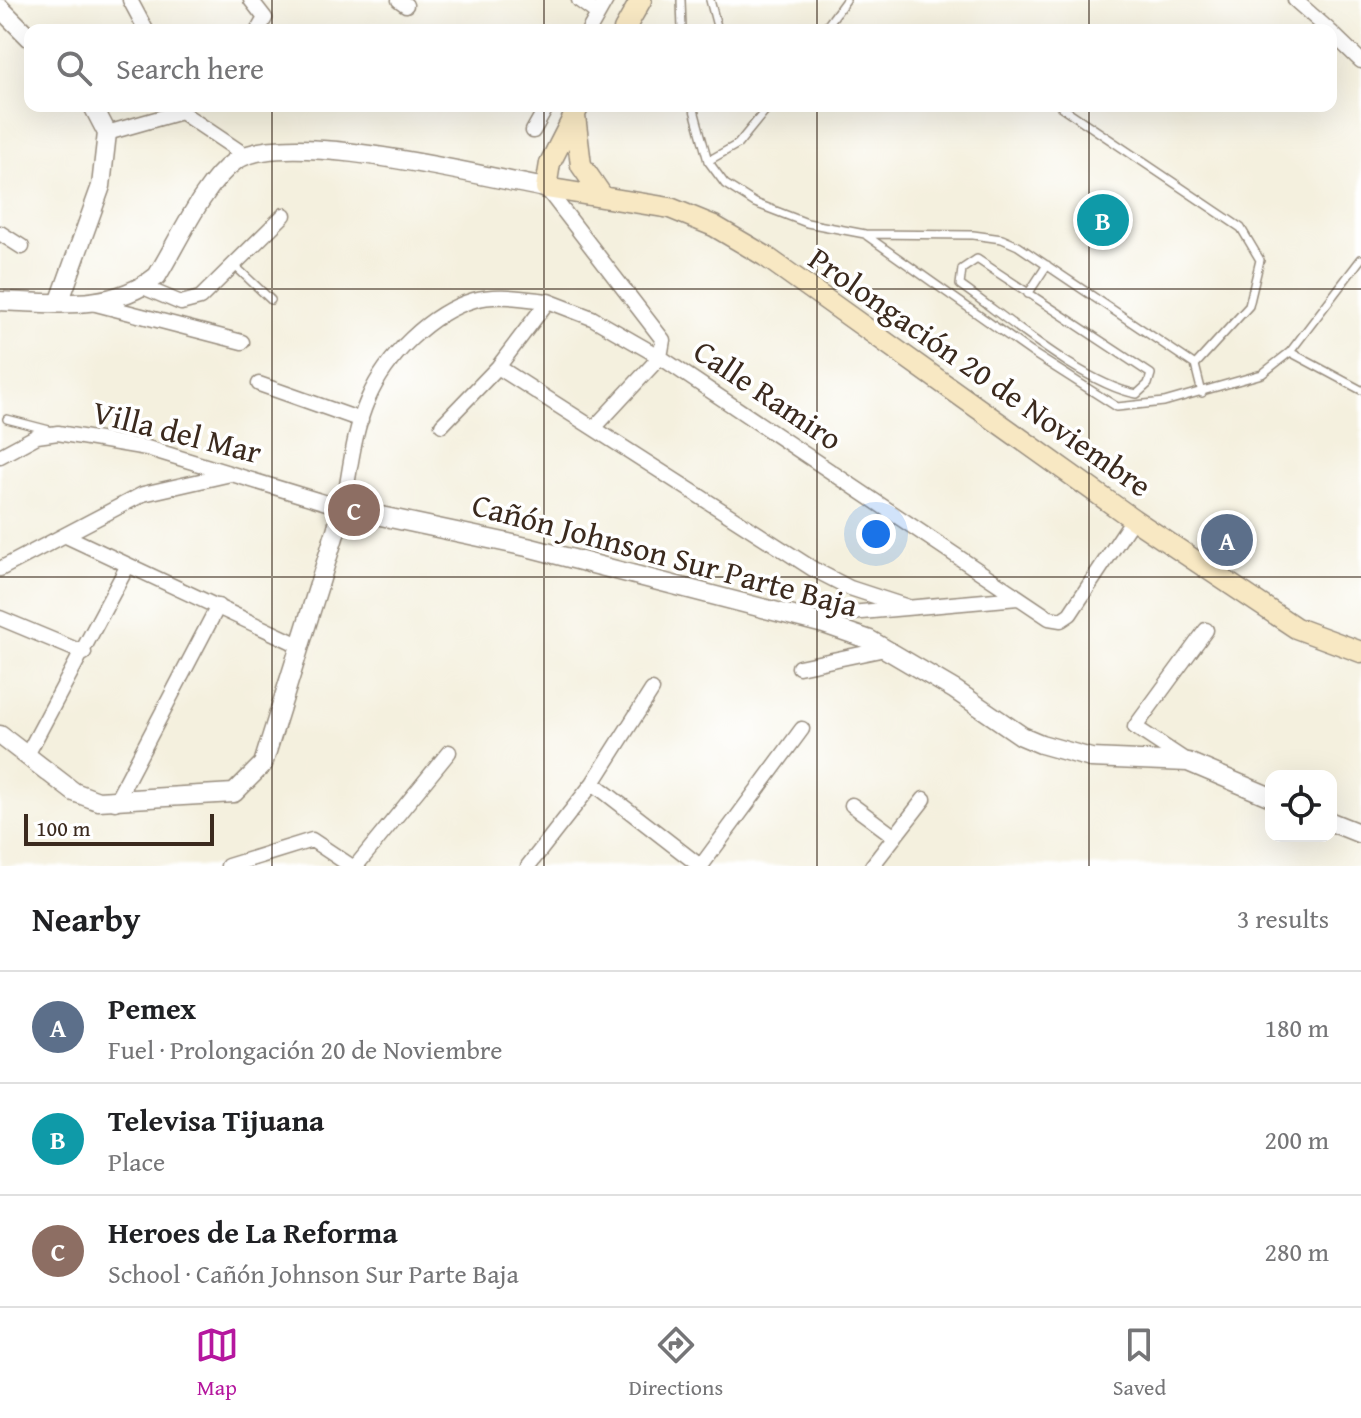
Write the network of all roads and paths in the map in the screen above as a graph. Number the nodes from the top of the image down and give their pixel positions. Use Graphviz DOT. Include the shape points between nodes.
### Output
graph roads {
  1 [pos="130,0"];
  2 [pos="251,0"];
  3 [pos="579,0"];
  4 [pos="606,0"];
  5 [pos="641,0"];
  6 [pos="681,0"];
  7 [pos="710,0"];
  8 [pos="846,0"];
  9 [pos="1295,0"];
  10 [pos="0,8"];
  11 [pos="598,14"];
  12 [pos="143,24"];
  13 [pos="262,24"];
  14 [pos="592,24"];
  15 [pos="627,24"];
  16 [pos="682,24"];
  17 [pos="716,24"];
  18 [pos="828,24"];
  19 [pos="1322,24"];
  20 [pos="24,32"];
  21 [pos="1337,38"];
  22 [pos="1361,61"];
  23 [pos="96,112"];
  24 [pos="170,112"];
  25 [pos="183,112"];
  26 [pos="544,112"];
  27 [pos="576,112"];
  28 [pos="577,112"];
  29 [pos="695,112"];
  30 [pos="764,112"];
  31 [pos="1069,112"];
  32 [pos="533,131"];
  33 [pos="107,133"];
  34 [pos="245,155"];
  35 [pos="708,161"];
  36 [pos="546,188"];
  37 [pos="603,197"];
  38 [pos="284,215"];
  39 [pos="0,233"];
  40 [pos="865,234"];
  41 [pos="22,247"];
  42 [pos="1361,259"];
  43 [pos="234,265"];
  44 [pos="1047,265"];
  45 [pos="143,287"];
  46 [pos="1028,294"];
  47 [pos="271,300"];
  48 [pos="0,301"];
  49 [pos="548,301"];
  50 [pos="59,303"];
  51 [pos="91,303"];
  52 [pos="242,342"];
  53 [pos="1290,352"];
  54 [pos="660,357"];
  55 [pos="1195,365"];
  56 [pos="498,367"];
  57 [pos="259,384"];
  58 [pos="1361,390"];
  59 [pos="1202,393"];
  60 [pos="7,419"];
  61 [pos="360,423"];
  62 [pos="442,425"];
  63 [pos="594,428"];
  64 [pos="58,433"];
  65 [pos="0,456"];
  66 [pos="235,473"];
  67 [pos="343,508"];
  68 [pos="1133,519"];
  69 [pos="66,536"];
  70 [pos="128,565"];
  71 [pos="0,569"];
  72 [pos="1018,598"];
  73 [pos="218,606"];
  74 [pos="908,607"];
  75 [pos="0,618"];
  76 [pos="824,624"];
  77 [pos="1206,630"];
  78 [pos="301,646"];
  79 [pos="885,649"];
  80 [pos="1361,652"];
  81 [pos="84,653"];
  82 [pos="799,667"];
  83 [pos="652,690"];
  84 [pos="802,729"];
  85 [pos="0,735"];
  86 [pos="449,752"];
  87 [pos="27,755"];
  88 [pos="1188,762"];
  89 [pos="593,783"];
  90 [pos="1265,794"];
  91 [pos="924,799"];
  92 [pos="115,803"];
  93 [pos="852,805"];
  94 [pos="1337,824"];
  95 [pos="1361,834"];
  96 [pos="895,837"];
  97 [pos="228,866"];
  98 [pos="354,866"];
  99 [pos="528,866"];
  100 [pos="700,866"];
  101 [pos="872,866"];
  1 -- 12 [label="street"];
  2 -- 13 [label="street" via="265,18"];
  3 -- 11 [label="street"];
  4 -- 11 [label="street"];
  5 -- 15 [label="main road"];
  6 -- 16 [label="lane"];
  7 -- 17 [label="lane"];
  8 -- 18 [label="lane"];
  9 -- 19 [label="street"];
  10 -- 20 [label="street"];
  11 -- 14 [label="street"];
  21 -- 22 [label="street"];
  23 -- 33 [label="street"];
  24 -- 33 [label="street"];
  25 -- 34 [label="street"];
  26 -- 32 [label="street"];
  27 -- 36 [label="main road" via="550,163"];
  28 -- 37 [label="main road" via="575,141 581,165"];
  29 -- 35 [label="lane"];
  30 -- 35 [label="lane" via="738,144"];
  31 -- 55 [label="lane" via="1241,228 1260,260 1249,306"];
  33 -- 50 [label="street" via="101,186"];
  34 -- 36 [label="street" via="290,149 365,154"];
  34 -- 45 [label="street" via="212,184 157,276"];
  35 -- 40 [label="lane" via="725,184 779,214"];
  36 -- 37 [label="main road, Prolongación 20 de Noviembre"];
  36 -- 54 [label="street, Calle Ramiro" via="663,340"];
  37 -- 68 [label="main road, Prolongación 20 de Noviembre" via="670,208 765,256"];
  38 -- 43 [label="street"];
  39 -- 41 [label="street"];
  40 -- 44 [label="lane" via="1002,239"];
  40 -- 59 [label="lane" via="1107,403 1127,407"];
  42 -- 53 [label="lane"];
  43 -- 45 [label="street" via="189,302"];
  43 -- 47 [label="lane"];
  44 -- 46 [label="lane"];
  44 -- 55 [label="lane"];
  45 -- 51 [label="street"];
  46 -- 46 [label="lane" via="977,259 962,269 960,285 1075,365 1123,391 1137,394 1148,384 1151,374"];
  48 -- 50 [label="street"];
  49 -- 54 [label="street" via="592,318"];
  49 -- 56 [label="street"];
  49 -- 61 [label="street" via="474,300 435,319 385,370"];
  50 -- 51 [label="street"];
  51 -- 52 [label="street"];
  53 -- 58 [label="lane"];
  53 -- 59 [label="lane" via="1262,374"];
  54 -- 63 [label="street"];
  54 -- 72 [label="street, Calle Ramiro"];
  55 -- 59 [label="lane"];
  56 -- 62 [label="street"];
  56 -- 63 [label="street"];
  57 -- 61 [label="street"];
  60 -- 64 [label="lane"];
  61 -- 67 [label="street"];
  63 -- 74 [label="street" via="832,580"];
  64 -- 65 [label="street, Villa del Mar" via="37,436"];
  64 -- 66 [label="street, Villa del Mar" via="147,448"];
  66 -- 67 [label="street, Villa del Mar"];
  66 -- 69 [label="street" via="143,494"];
  67 -- 76 [label="street, Cañón Johnson Sur Parte Baja" via="527,547"];
  67 -- 78 [label="street"];
  68 -- 72 [label="street, Calle Ramiro" via="1067,618 1049,618"];
  68 -- 80 [label="main road, Prolongación 20 de Noviembre" via="1296,628"];
  69 -- 70 [label="street"];
  69 -- 71 [label="street"];
  70 -- 73 [label="street"];
  70 -- 81 [label="street"];
  72 -- 74 [label="street"];
  73 -- 78 [label="street"];
  73 -- 92 [label="street"];
  74 -- 76 [label="street" via="839,614"];
  75 -- 81 [label="street"];
  76 -- 79 [label="street, Cañón Johnson Sur Parte Baja"];
  77 -- 88 [label="street" via="1135,727"];
  78 -- 92 [label="street" via="263,764 250,780 234,793"];
  79 -- 82 [label="street"];
  79 -- 88 [label="street, Cañón Johnson Sur Parte Baja" via="1041,744 1091,758"];
  81 -- 87 [label="street"];
  83 -- 89 [label="street"];
  84 -- 100 [label="street"];
  85 -- 87 [label="street"];
  86 -- 98 [label="street"];
  87 -- 92 [label="street" via="74,792"];
  88 -- 90 [label="street, Cañón Johnson Sur Parte Baja"];
  89 -- 99 [label="street"];
  89 -- 100 [label="street"];
  91 -- 96 [label="street"];
  93 -- 96 [label="street"];
  94 -- 95 [label="street"];
  96 -- 101 [label="street"];
  97 -- 98 [label="street" via="312,840"];
}
